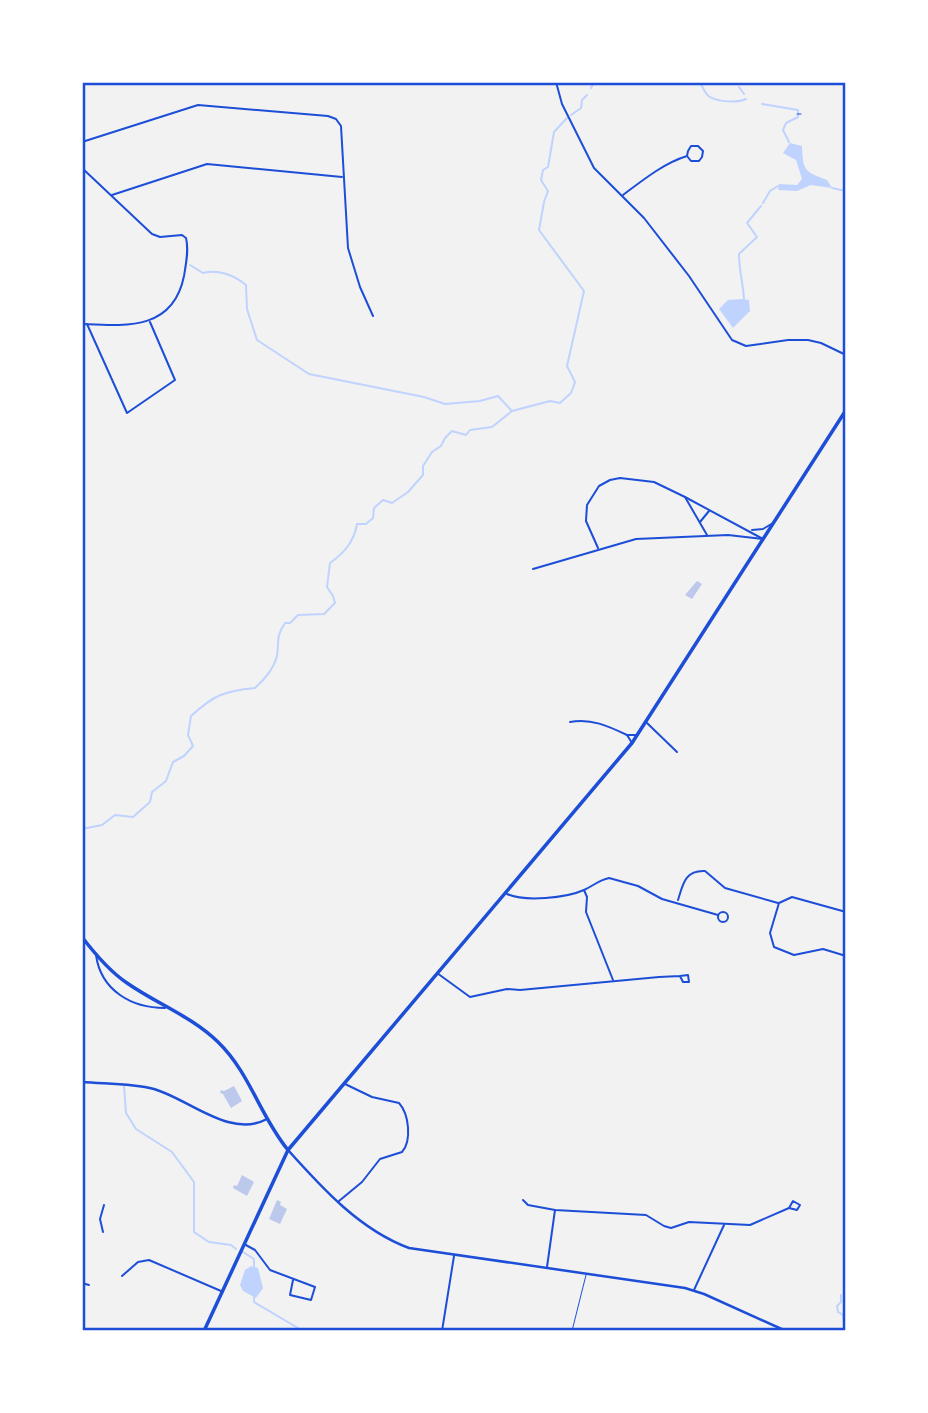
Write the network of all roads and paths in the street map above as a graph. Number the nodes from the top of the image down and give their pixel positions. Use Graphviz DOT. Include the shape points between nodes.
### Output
graph roads {
  1 [pos="556,82"];
  2 [pos="797,114"];
  3 [pos="801,114"];
  4 [pos="82,142"];
  5 [pos="687,156"];
  6 [pos="82,168"];
  7 [pos="343,177"];
  8 [pos="112,195"];
  9 [pos="622,196"];
  10 [pos="373,316"];
  11 [pos="149,321"];
  12 [pos="82,324"];
  13 [pos="87,324"];
  14 [pos="846,355"];
  15 [pos="846,411"];
  16 [pos="685,497"];
  17 [pos="710,510"];
  18 [pos="776,520"];
  19 [pos="700,522"];
  20 [pos="748,530"];
  21 [pos="708,536"];
  22 [pos="744,537"];
  23 [pos="764,539"];
  24 [pos="598,549"];
  25 [pos="533,569"];
  26 [pos="570,722"];
  27 [pos="646,723"];
  28 [pos="627,734"];
  29 [pos="638,736"];
  30 [pos="632,743"];
  31 [pos="677,752"];
  32 [pos="584,890"];
  33 [pos="506,893"];
  34 [pos="678,902"];
  35 [pos="779,903"];
  36 [pos="846,912"];
  37 [pos="718,915"];
  38 [pos="82,937"];
  39 [pos="96,954"];
  40 [pos="846,956"];
  41 [pos="438,974"];
  42 [pos="680,975"];
  43 [pos="614,981"];
  44 [pos="170,1008"];
  45 [pos="82,1082"];
  46 [pos="344,1083"];
  47 [pos="267,1119"];
  48 [pos="288,1150"];
  49 [pos="523,1200"];
  50 [pos="339,1202"];
  51 [pos="104,1205"];
  52 [pos="789,1208"];
  53 [pos="555,1210"];
  54 [pos="724,1225"];
  55 [pos="103,1232"];
  56 [pos="244,1244"];
  57 [pos="454,1256"];
  58 [pos="547,1268"];
  59 [pos="586,1273"];
  60 [pos="122,1276"];
  61 [pos="293,1280"];
  62 [pos="82,1283"];
  63 [pos="89,1285"];
  64 [pos="694,1290"];
  65 [pos="222,1292"];
  66 [pos="204,1331"];
  67 [pos="442,1331"];
  68 [pos="572,1331"];
  69 [pos="786,1331"];
  1 -- 9 [label="street" via="592,165"];
  2 -- 3 [label="path"];
  4 -- 7 [label="street" via="198,105 328,116 341,126"];
  5 -- 5 [label="street" via="697,162 703,151 693,146"];
  5 -- 9 [label="street"];
  6 -- 8 [label="street"];
  7 -- 8 [label="street" via="204,164"];
  7 -- 10 [label="street" via="348,248"];
  8 -- 11 [label="street" via="156,236 184,236 188,246 180,290 169,307"];
  9 -- 14 [label="street" via="689,276 735,343 746,346 803,339"];
  11 -- 13 [label="street" via="131,326"];
  11 -- 13 [label="street" via="175,380 127,413"];
  12 -- 13 [label="street"];
  15 -- 18 [label="main road"];
  16 -- 17 [label="street"];
  16 -- 19 [label="street"];
  16 -- 24 [label="street" via="636,479 602,484 593,492 586,512"];
  17 -- 19 [label="street"];
  17 -- 20 [label="street"];
  18 -- 20 [label="street" via="761,530"];
  18 -- 23 [label="main road"];
  19 -- 21 [label="street"];
  20 -- 22 [label="street"];
  20 -- 23 [label="street"];
  21 -- 22 [label="street"];
  21 -- 24 [label="street" via="636,539"];
  22 -- 23 [label="street"];
  23 -- 27 [label="main road"];
  24 -- 25 [label="street"];
  26 -- 28 [label="street" via="592,721"];
  27 -- 29 [label="main road"];
  27 -- 31 [label="street"];
  28 -- 29 [label="street"];
  28 -- 30 [label="street"];
  29 -- 30 [label="main road"];
  30 -- 33 [label="main road"];
  32 -- 33 [label="street" via="519,898"];
  32 -- 34 [label="street" via="609,878"];
  32 -- 43 [label="street" via="586,912"];
  33 -- 41 [label="main road"];
  34 -- 35 [label="street" via="687,877 698,870 710,873 725,888"];
  34 -- 37 [label="street"];
  35 -- 36 [label="street" via="794,897"];
  35 -- 40 [label="street" via="770,933 774,947 794,955 823,949"];
  38 -- 39 [label="main road"];
  39 -- 44 [label="main road" via="126,982"];
  39 -- 44 [label="street" via="97,965 122,999"];
  41 -- 43 [label="street" via="470,997 506,989"];
  41 -- 46 [label="main road"];
  42 -- 43 [label="street"];
  44 -- 47 [label="main road" via="200,1026 232,1058"];
  45 -- 47 [label="main road" via="151,1088 242,1125"];
  46 -- 48 [label="main road"];
  46 -- 50 [label="street" via="372,1097 399,1102 405,1111 408,1140 402,1152 378,1160"];
  47 -- 48 [label="main road"];
  48 -- 50 [label="main road"];
  48 -- 56 [label="main road"];
  49 -- 53 [label="street"];
  50 -- 57 [label="main road" via="397,1243"];
  51 -- 55 [label="street"];
  52 -- 54 [label="street" via="750,1225"];
  53 -- 54 [label="street" via="646,1215 671,1228 689,1222"];
  53 -- 58 [label="street"];
  54 -- 64 [label="street"];
  56 -- 61 [label="street" via="255,1250 270,1270"];
  56 -- 65 [label="main road"];
  57 -- 58 [label="main road"];
  57 -- 67 [label="street"];
  58 -- 59 [label="main road"];
  59 -- 64 [label="main road"];
  59 -- 68 [label="lane"];
  60 -- 65 [label="street" via="138,1262 149,1260"];
  61 -- 61 [label="street" via="290,1295 311,1300 315,1287"];
  62 -- 63 [label="street"];
  64 -- 69 [label="main road"];
  65 -- 66 [label="main road"];
}
